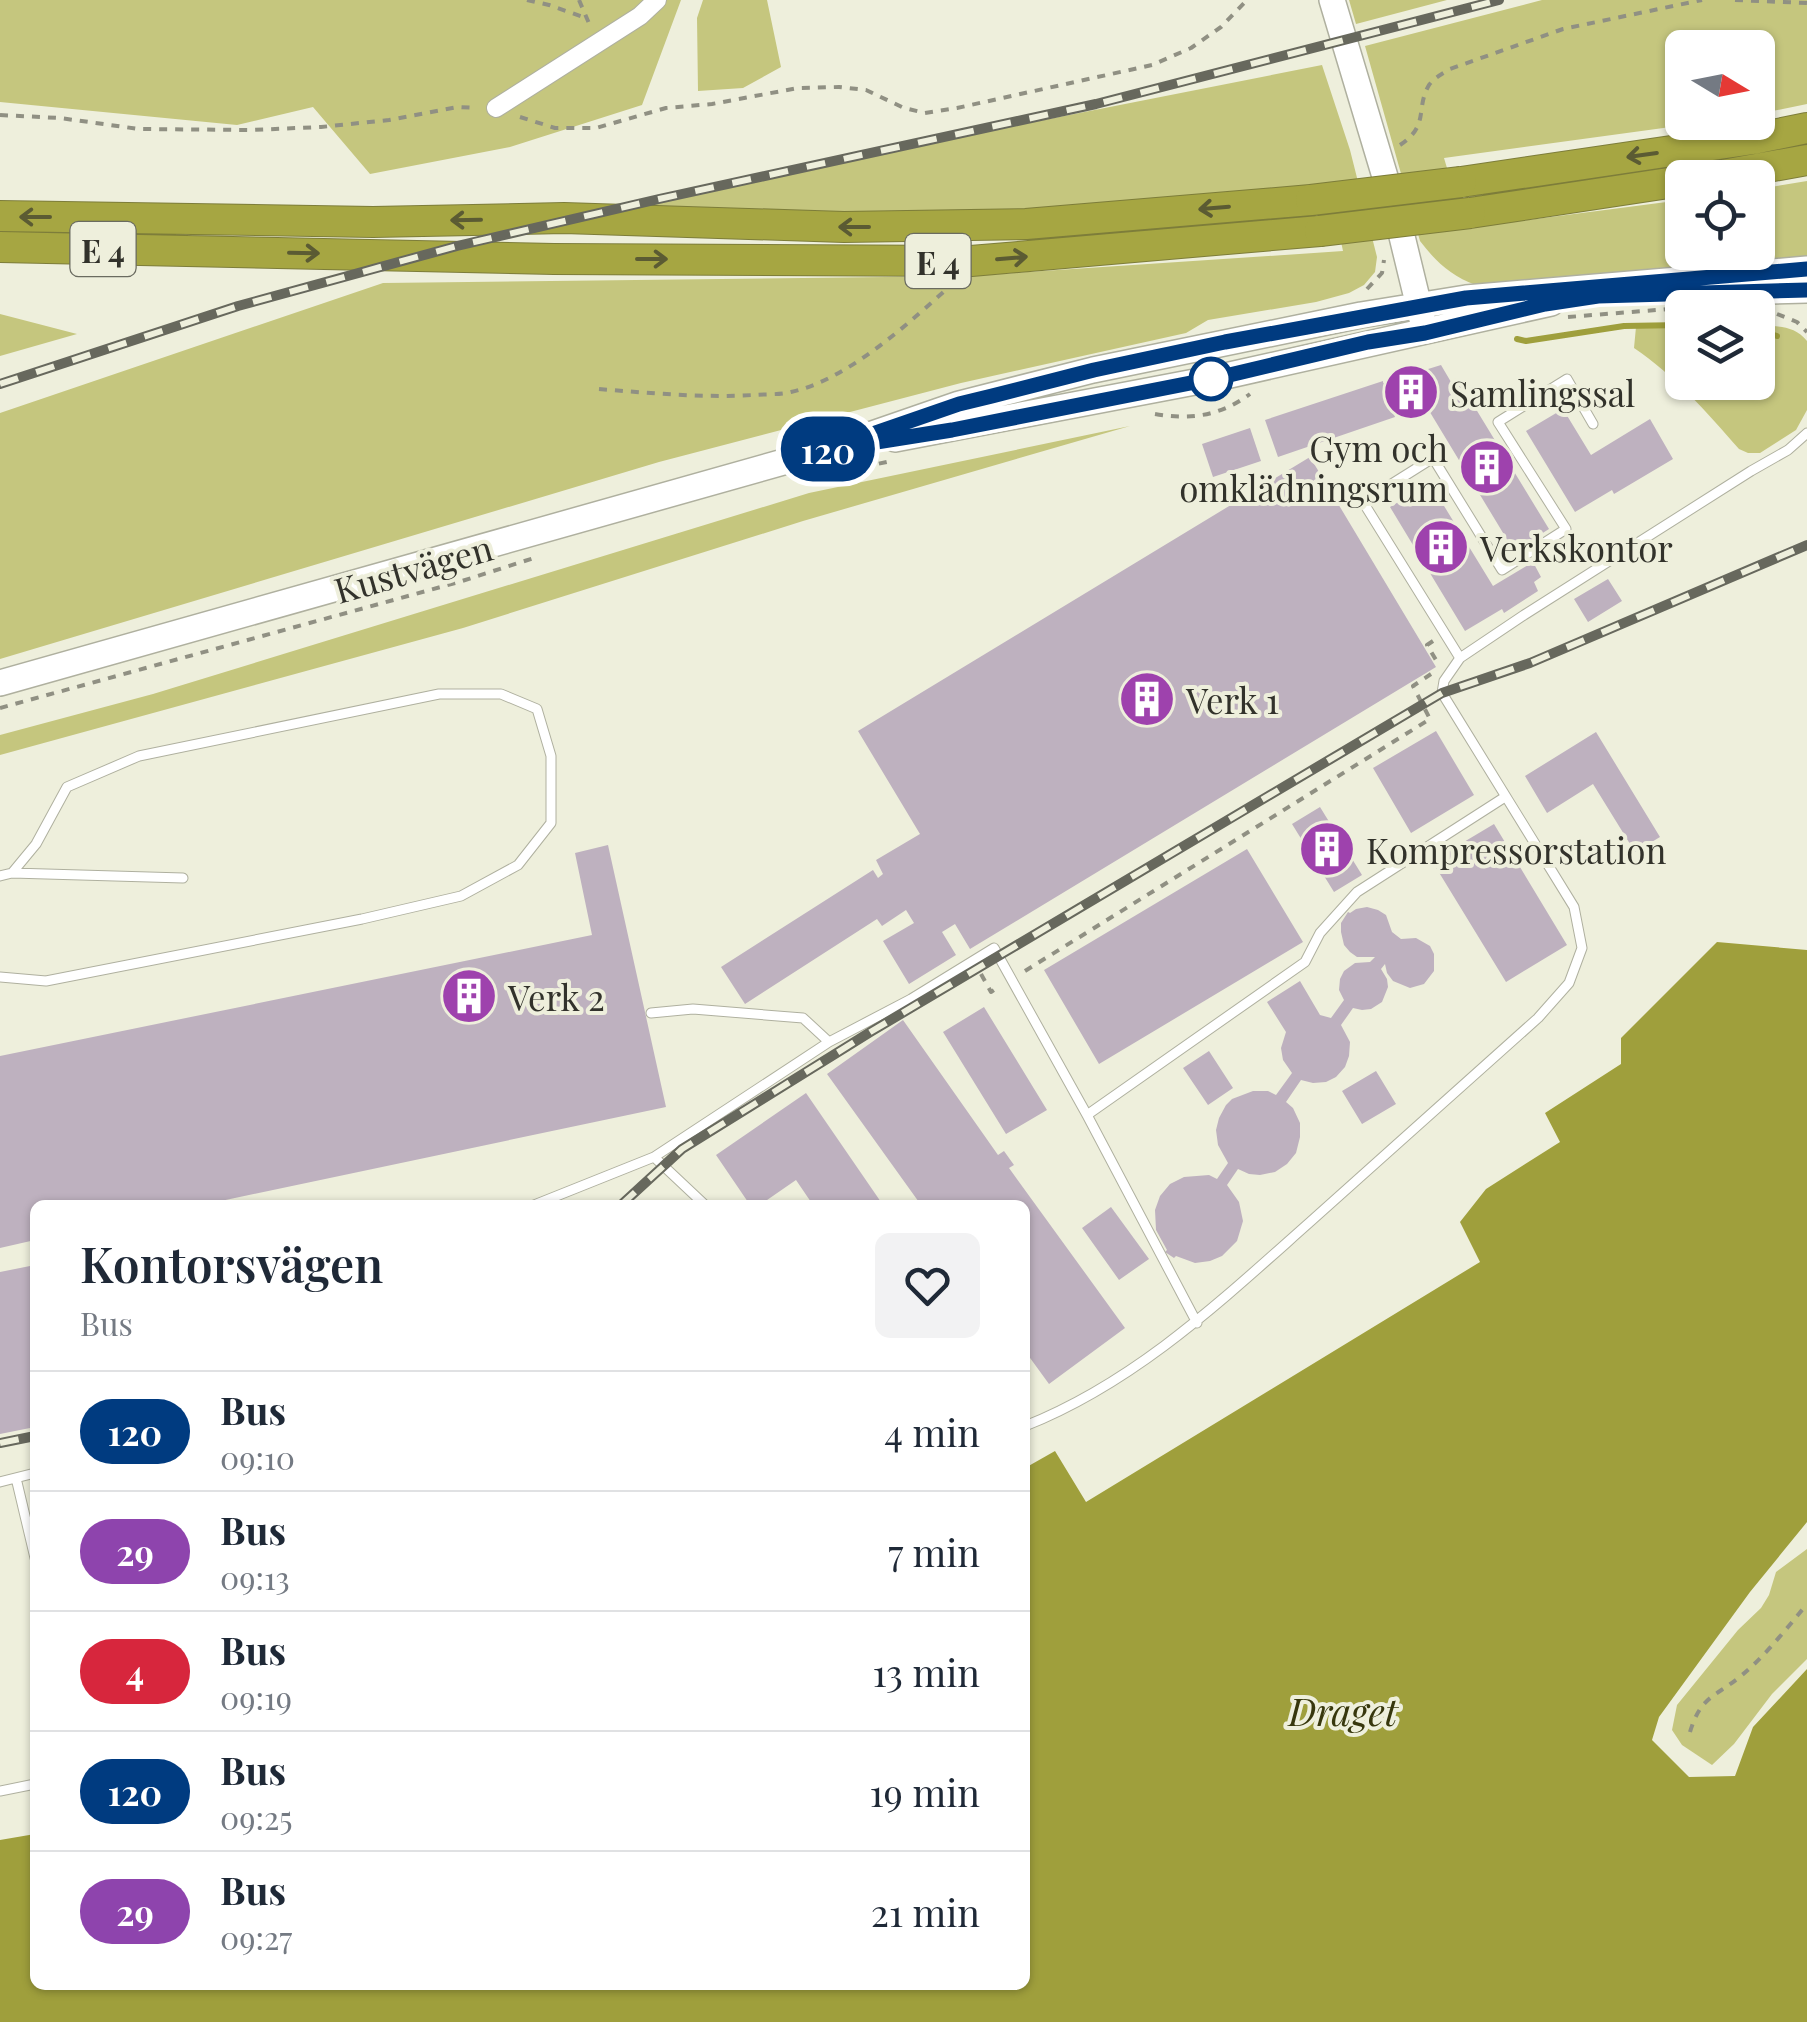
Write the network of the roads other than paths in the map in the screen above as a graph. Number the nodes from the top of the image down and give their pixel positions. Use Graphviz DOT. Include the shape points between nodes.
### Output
graph roads {
  1 [pos="658,0"];
  2 [pos="1332,0"];
  3 [pos="496,108"];
  4 [pos="1807,128"];
  5 [pos="1807,160"];
  6 [pos="1775,166"];
  7 [pos="1665,183"];
  8 [pos="0,216"];
  9 [pos="0,248"];
  10 [pos="1807,270"];
  11 [pos="1807,290"];
  12 [pos="1419,306"];
  13 [pos="1425,333"];
  14 [pos="1593,424"];
  15 [pos="1807,434"];
  16 [pos="825,463"];
  17 [pos="1460,658"];
  18 [pos="0,683"];
  19 [pos="1505,797"];
  20 [pos="12,872"];
  21 [pos="0,876"];
  22 [pos="183,878"];
  23 [pos="0,978"];
  24 [pos="651,1013"];
  25 [pos="828,1042"];
  26 [pos="1087,1115"];
  27 [pos="654,1157"];
  28 [pos="546,1200"];
  29 [pos="699,1200"];
  30 [pos="1197,1323"];
  31 [pos="1030,1424"];
  32 [pos="30,1474"];
  33 [pos="16,1478"];
  34 [pos="0,1482"];
  35 [pos="30,1537"];
  36 [pos="30,1785"];
  37 [pos="0,1791"];
  1 -- 3 [label="street"];
  2 -- 12 [label="main road"];
  4 -- 8 [label="highway, E 4, one-way, bridge" via="1461,182 1026,224 844,228 564,218"];
  5 -- 6 [label="highway"];
  9 -- 7 [label="highway, E 4, one-way, bridge" via="971,261 1320,231"];
  10 -- 12 [label="main road, Kustvägen"];
  11 -- 13 [label="main road, Kustvägen" via="1598,296"];
  12 -- 13 [label="main road"];
  12 -- 16 [label="main road, Kustvägen" via="1244,338 959,404"];
  13 -- 16 [label="main road, Kustvägen" via="952,430"];
  14 -- 17 [label="lane" via="1567,379 1498,422 1566,530 1502,570 1434,458 1364,502"];
  15 -- 17 [label="lane"];
  16 -- 18 [label="main road, Kustvägen"];
  17 -- 19 [label="lane" via="1442,693"];
  19 -- 26 [label="lane" via="1357,892 1320,933 1305,962"];
  19 -- 30 [label="lane" via="1574,908 1582,948 1569,983"];
  20 -- 21 [label="lane"];
  20 -- 22 [label="lane"];
  20 -- 23 [label="lane" via="67,787 139,756 439,694 500,694 538,709 550,756 552,823 518,865 461,896 46,982"];
  24 -- 25 [label="lane" via="803,1018"];
  25 -- 26 [label="lane" via="994,948"];
  25 -- 27 [label="lane"];
  26 -- 30 [label="lane"];
  27 -- 28 [label="lane"];
  27 -- 29 [label="lane"];
  30 -- 31 [label="lane" via="1128,1372"];
  32 -- 33 [label="lane"];
  33 -- 34 [label="lane"];
  33 -- 35 [label="lane"];
  36 -- 37 [label="lane"];
}
